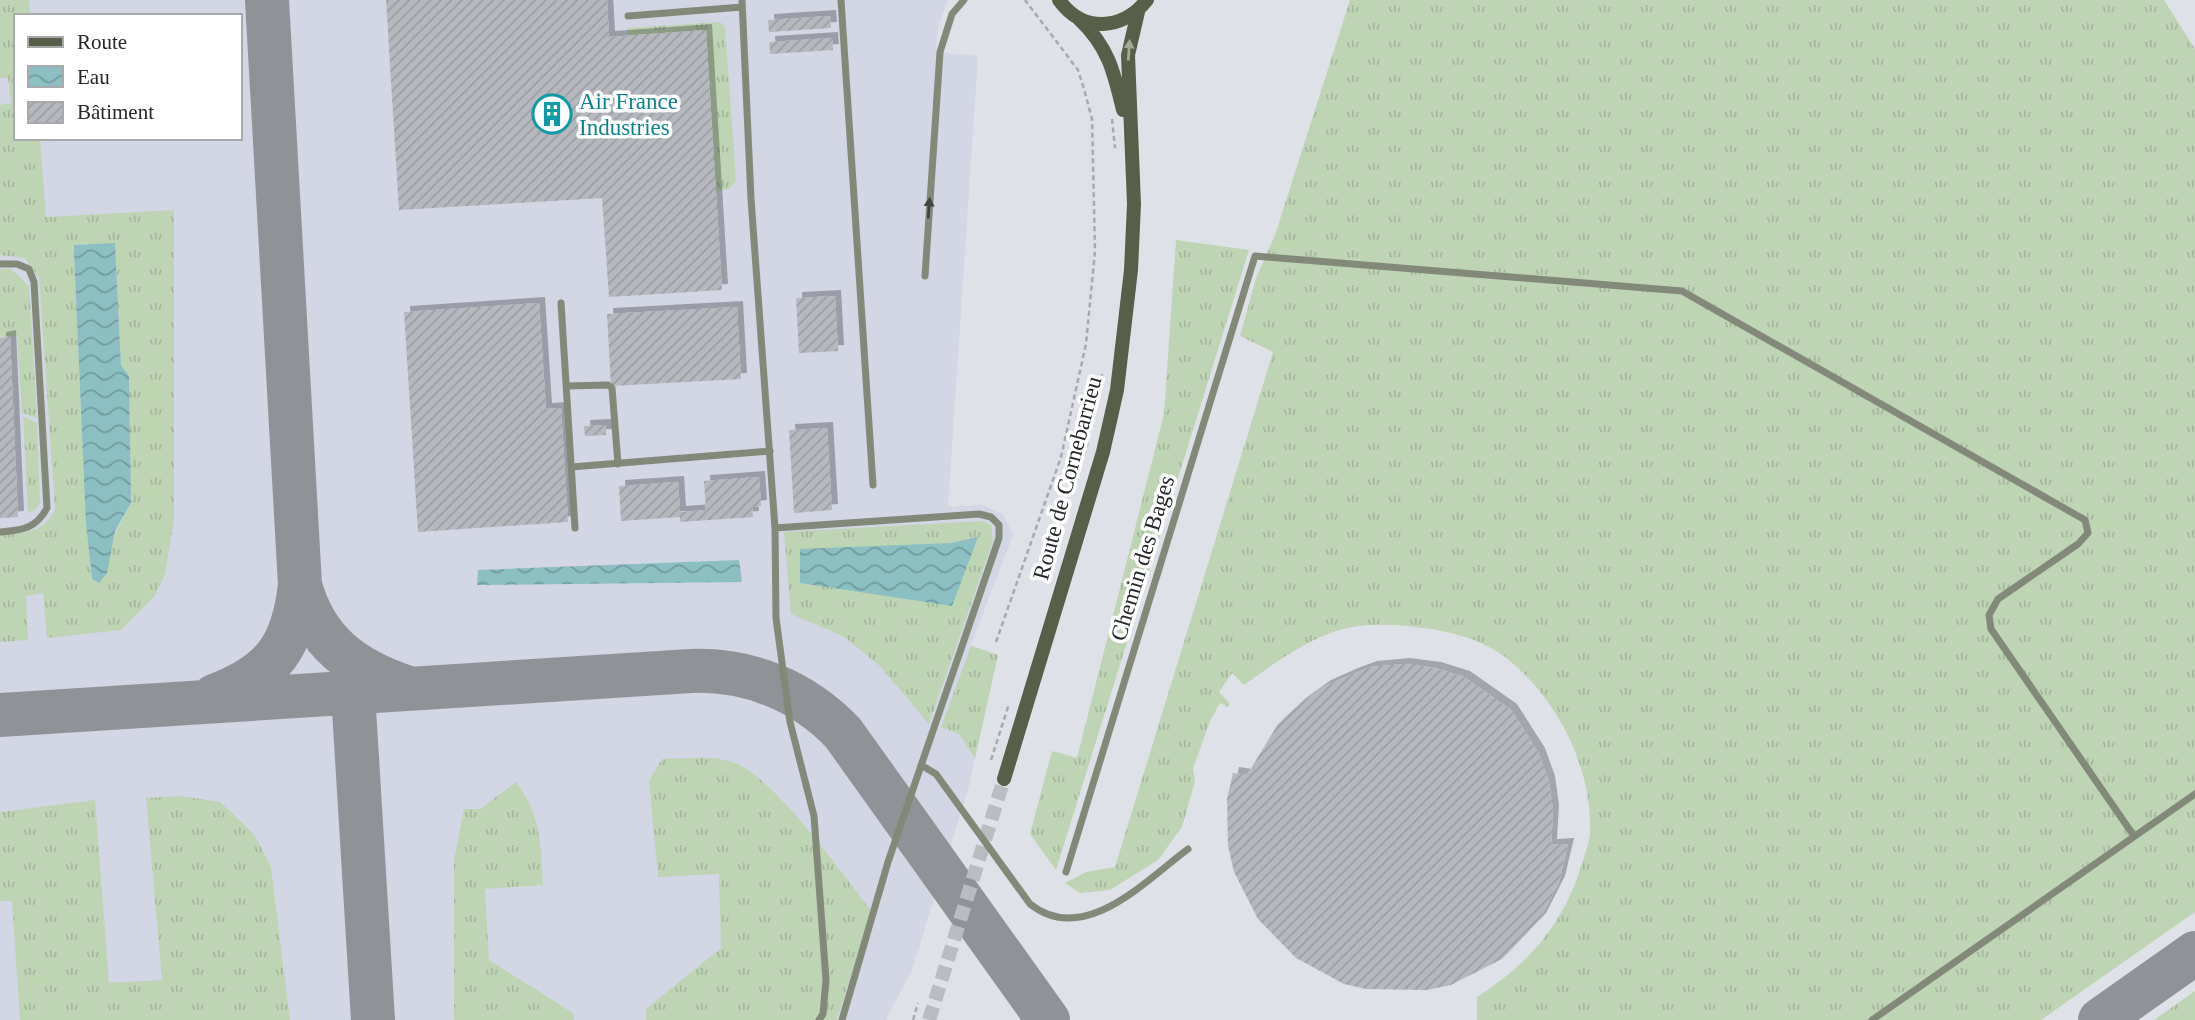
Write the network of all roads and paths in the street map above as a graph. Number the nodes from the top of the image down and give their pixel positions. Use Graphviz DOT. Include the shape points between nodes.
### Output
graph roads {
  1 [pos="841,0"];
  2 [pos="964,0"];
  3 [pos="1025,0"];
  4 [pos="1059,0"];
  5 [pos="1147,0"];
  6 [pos="742,4"];
  7 [pos="1138,12"];
  8 [pos="628,16"];
  9 [pos="1079,19"];
  10 [pos="1111,111"];
  11 [pos="1131,139"];
  12 [pos="1116,159"];
  13 [pos="0,264"];
  14 [pos="925,276"];
  15 [pos="561,303"];
  16 [pos="1102,371"];
  17 [pos="567,386"];
  18 [pos="1093,421"];
  19 [pos="1090,433"];
  20 [pos="770,451"];
  21 [pos="1083,459"];
  22 [pos="618,464"];
  23 [pos="571,467"];
  24 [pos="873,485"];
  25 [pos="575,528"];
  26 [pos="775,528"];
  27 [pos="0,532"];
  28 [pos="996,642"];
  29 [pos="1012,694"];
  30 [pos="991,761"];
  31 [pos="922,765"];
  32 [pos="1004,779"];
  33 [pos="2195,794"];
  34 [pos="2134,836"];
  35 [pos="1188,849"];
  36 [pos="1066,872"];
  37 [pos="918,1003"];
  38 [pos="820,1020"];
  39 [pos="842,1020"];
  40 [pos="913,1020"];
  41 [pos="1871,1020"];
  1 -- 24 [label="lane"];
  14 -- 2 [label="lane, one-way" via="940,52 952,14"];
  3 -- 28 [label="path" via="1073,63 1084,89 1092,119 1096,251 1086,344 1061,457"];
  4 -- 9 [label="main road, Route de Cornebarrieu"];
  5 -- 7 [label="main road"];
  6 -- 8 [label="lane"];
  6 -- 20 [label="lane"];
  7 -- 9 [label="main road" via="1110,24"];
  11 -- 7 [label="main road, Route de Cornebarrieu, one-way" via="1128,55"];
  9 -- 11 [label="main road, Route de Cornebarrieu" via="1098,37 1109,58"];
  10 -- 12 [label="path"];
  11 -- 32 [label="main road, Route de Cornebarrieu" via="1131,270 1117,390 1103,452"];
  13 -- 27 [label="lane" via="29,269 34,282 47,508 27,530"];
  15 -- 17 [label="lane"];
  16 -- 18 [label="path"];
  17 -- 22 [label="lane" via="612,387"];
  17 -- 23 [label="lane"];
  19 -- 21 [label="path"];
  20 -- 22 [label="lane"];
  20 -- 26 [label="lane"];
  22 -- 23 [label="lane"];
  23 -- 25 [label="lane"];
  26 -- 31 [label="lane" via="979,514 999,525 999,538"];
  26 -- 38 [label="lane" via="781,671 817,844 826,980"];
  29 -- 30 [label="path"];
  31 -- 35 [label="lane" via="936,774 1030,904 1043,914 1084,918 1104,910"];
  31 -- 39 [label="lane"];
  33 -- 34 [label="lane"];
  34 -- 36 [label="lane, Chemin des Bages" via="1991,629 1989,615 1998,599 2078,544 2088,533 2085,520 1682,291 1255,256"];
  34 -- 41 [label="lane"];
  37 -- 40 [label="path"];
}
